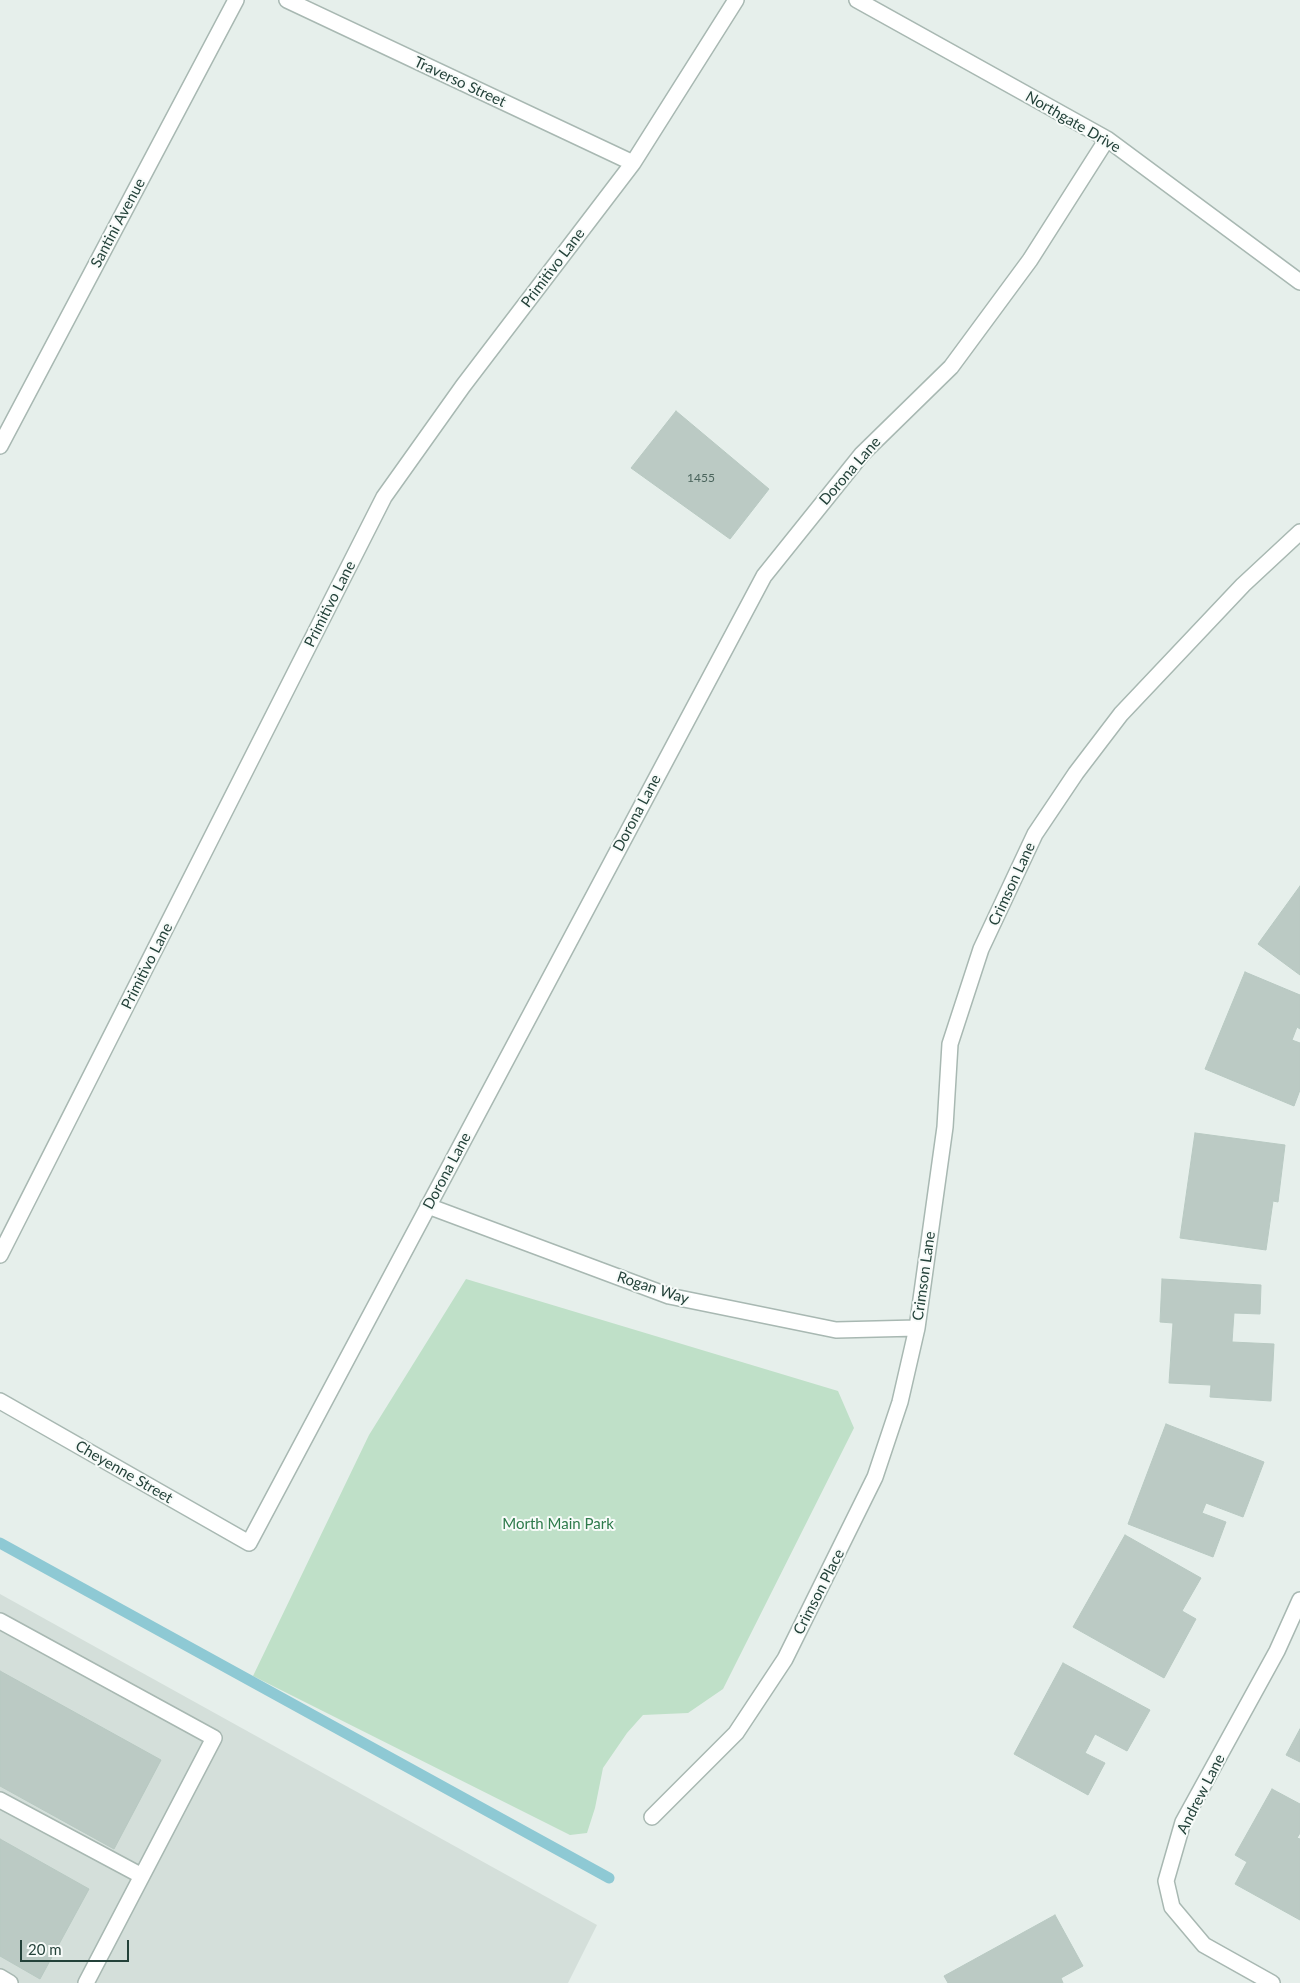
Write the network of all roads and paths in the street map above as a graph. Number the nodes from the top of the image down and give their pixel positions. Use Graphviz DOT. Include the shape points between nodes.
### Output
graph roads {
  1 [pos="236,0"];
  2 [pos="287,0"];
  3 [pos="736,0"];
  4 [pos="857,0"];
  5 [pos="1107,139"];
  6 [pos="633,163"];
  7 [pos="1300,282"];
  8 [pos="0,446"];
  9 [pos="1300,532"];
  10 [pos="428,1206"];
  11 [pos="0,1255"];
  12 [pos="917,1328"];
  13 [pos="0,1401"];
  14 [pos="249,1543"];
  15 [pos="1300,1600"];
  16 [pos="0,1621"];
  17 [pos="0,1800"];
  18 [pos="652,1817"];
  19 [pos="142,1876"];
  20 [pos="0,1977"];
  21 [pos="10,1983"];
  22 [pos="86,1983"];
  23 [pos="1272,1983"];
  1 -- 8 [label="street, Santini Avenue"];
  2 -- 6 [label="street, Traverso Street"];
  3 -- 6 [label="street, Primitivo Lane"];
  4 -- 5 [label="street, Northgate Drive"];
  5 -- 7 [label="street, Northgate Drive"];
  5 -- 10 [label="street, Dorona Lane" via="1030,260 951,367 862,454 764,576"];
  6 -- 11 [label="street, Primitivo Lane" via="463,386 384,497"];
  9 -- 12 [label="street, Crimson Lane" via="1243,585 1121,714 1035,834 981,949 950,1044 945,1127"];
  10 -- 12 [label="street, Rogan Way" via="669,1296 836,1330"];
  10 -- 14 [label="street, Dorona Lane"];
  12 -- 18 [label="street, Crimson Place" via="900,1402 875,1476 785,1659 736,1733"];
  13 -- 14 [label="street, Cheyenne Street"];
  15 -- 23 [label="street, Andrew Lane" via="1277,1651 1183,1822 1166,1881 1172,1907 1204,1946"];
  16 -- 19 [label="street" via="214,1738"];
  17 -- 19 [label="street"];
  19 -- 22 [label="street"];
  20 -- 21 [label="street"];
}
